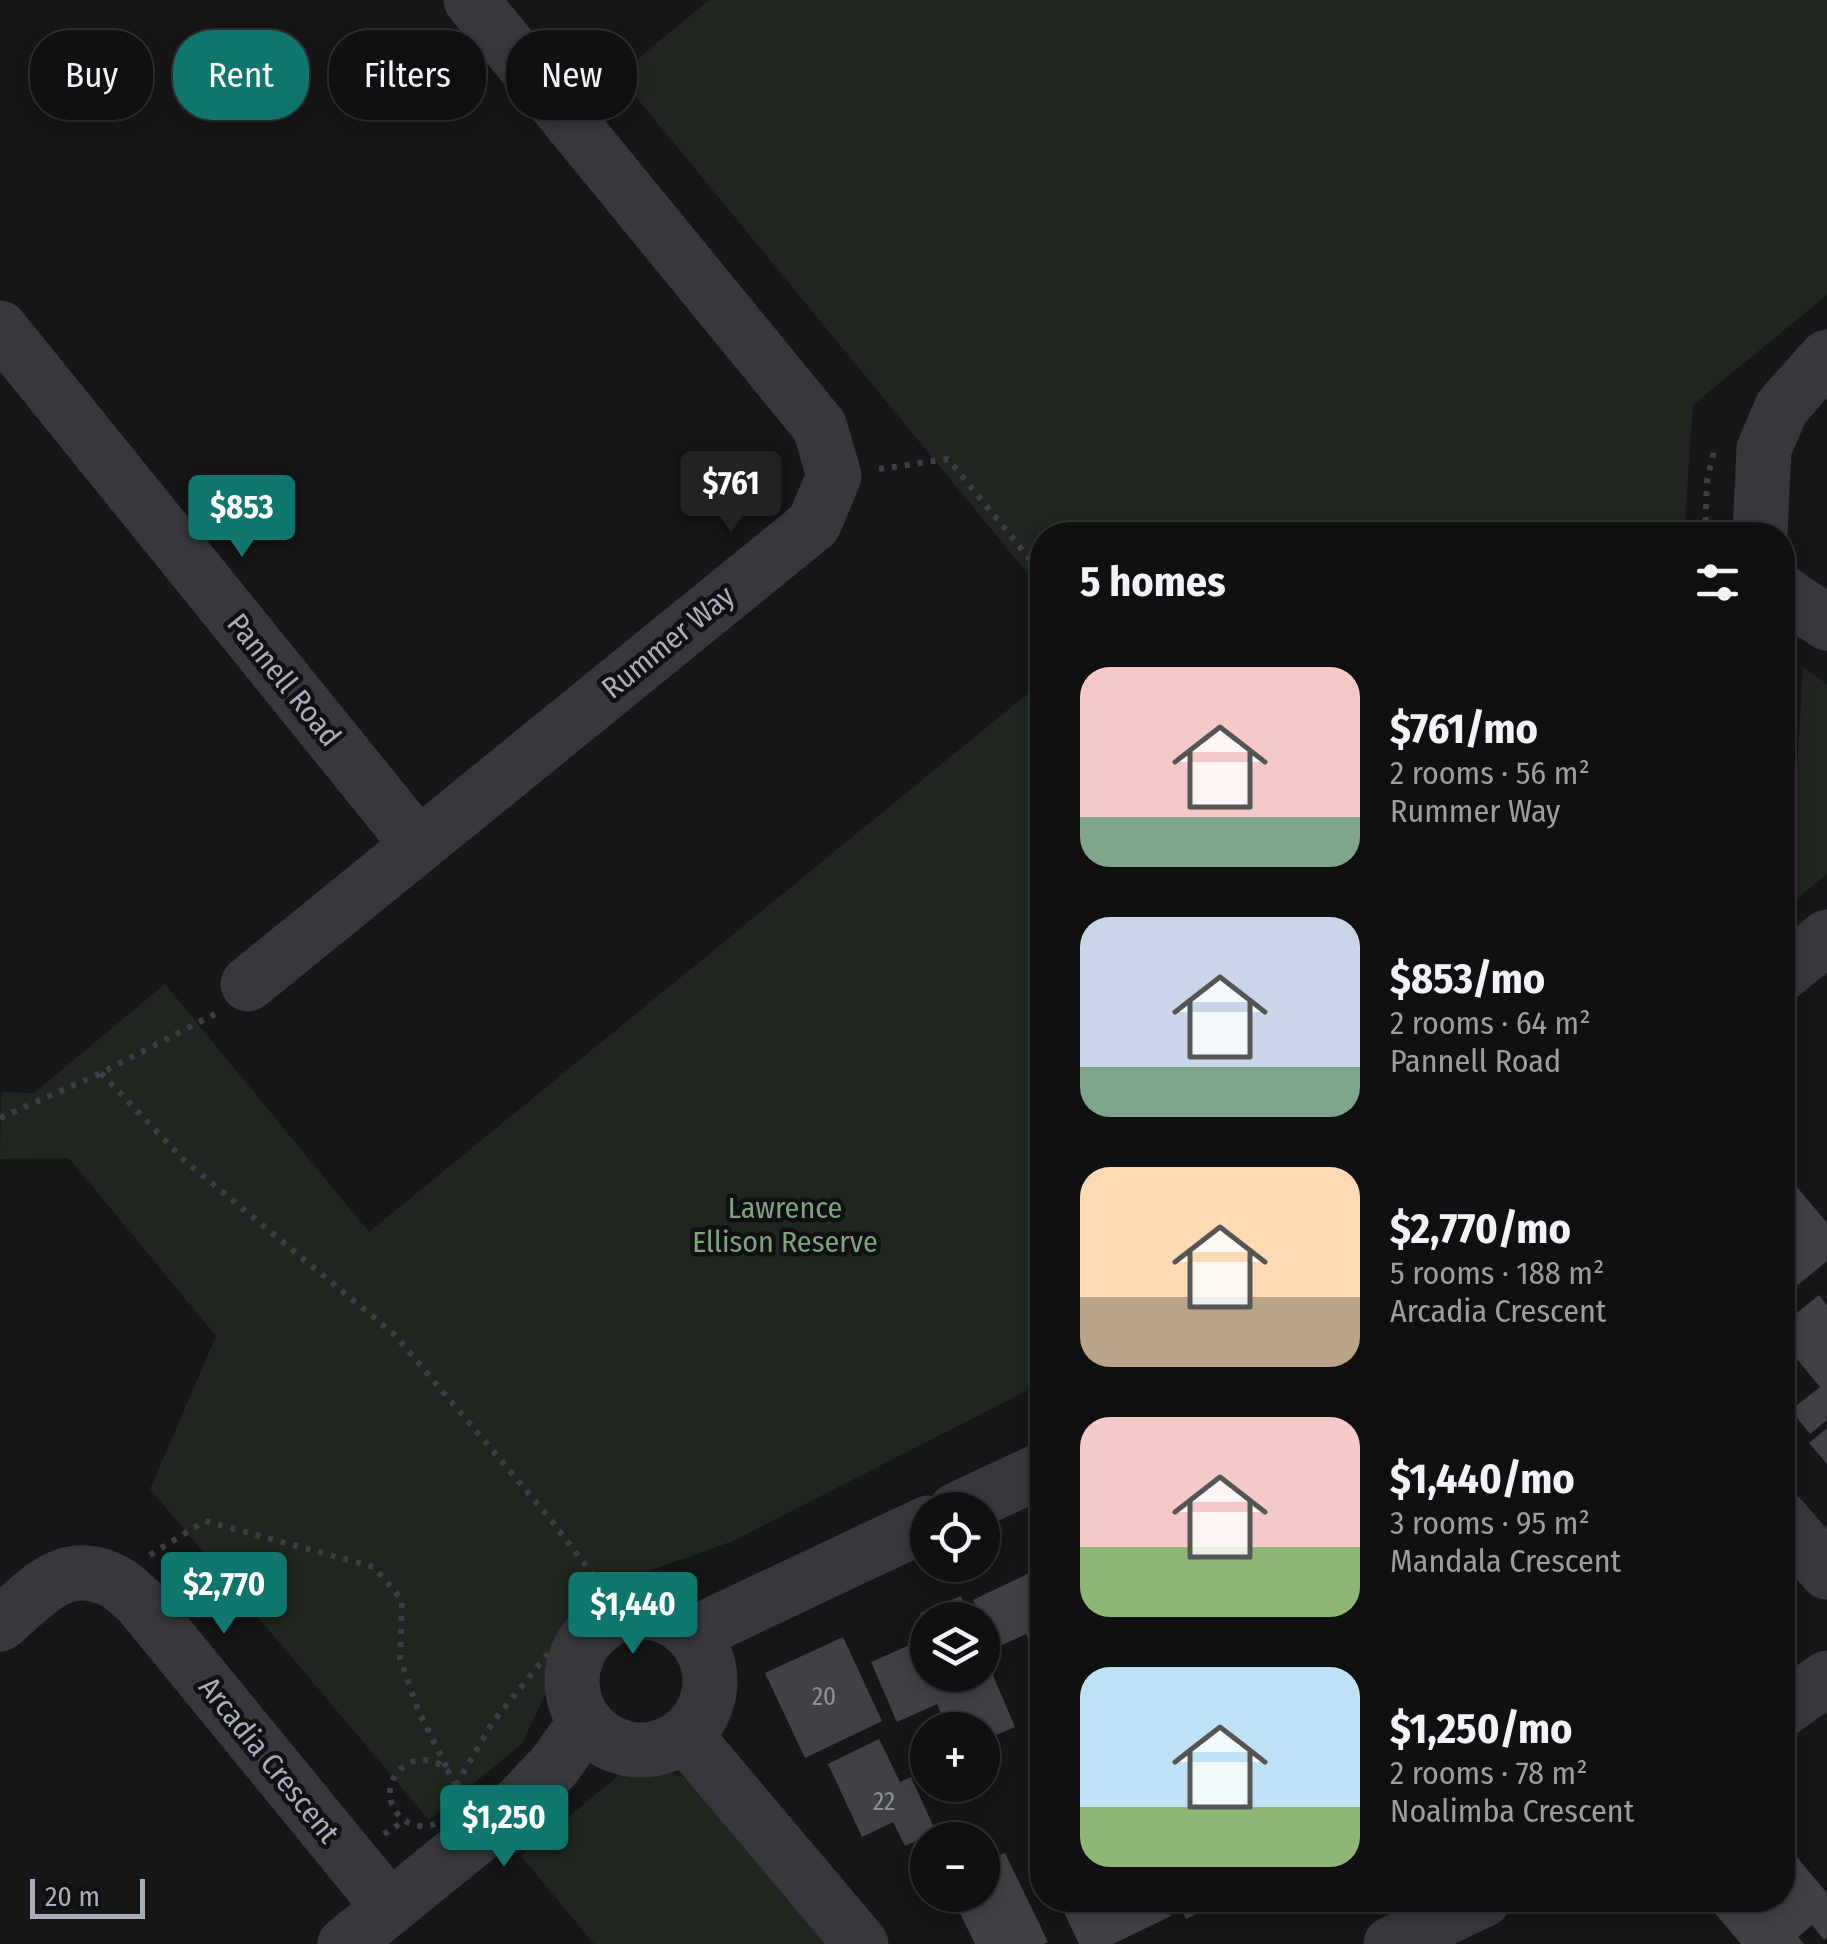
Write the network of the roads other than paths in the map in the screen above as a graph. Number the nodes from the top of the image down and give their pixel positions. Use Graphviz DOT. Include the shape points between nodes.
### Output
graph roads {
  1 [pos="471,0"];
  2 [pos="0,328"];
  3 [pos="1827,357"];
  4 [pos="1761,522"];
  5 [pos="1795,601"];
  6 [pos="1827,623"];
  7 [pos="418,845"];
  8 [pos="1827,937"];
  9 [pos="1795,963"];
  10 [pos="248,984"];
  11 [pos="1030,1476"];
  12 [pos="995,1492"];
  13 [pos="910,1532"];
  14 [pos="1795,1535"];
  15 [pos="1827,1572"];
  16 [pos="0,1624"];
  17 [pos="692,1634"];
  18 [pos="1827,1678"];
  19 [pos="1795,1701"];
  20 [pos="593,1743"];
  21 [pos="678,1754"];
  22 [pos="390,1908"];
  23 [pos="1457,1912"];
  24 [pos="345,1944"];
  25 [pos="861,1944"];
  26 [pos="1391,1944"];
  1 -- 7 [label="street, Rummer Way" via="820,427 834,476 814,524"];
  2 -- 7 [label="street, Pannell Road"];
  3 -- 4 [label="street" via="1782,407 1764,449"];
  5 -- 6 [label="street"];
  7 -- 10 [label="street, Rummer Way"];
  8 -- 9 [label="street"];
  11 -- 12 [label="street"];
  13 -- 17 [label="street"];
  14 -- 15 [label="street"];
  16 -- 22 [label="street, Arcadia Crescent" via="58,1576 81,1571 110,1579 139,1601"];
  17 -- 20 [label="street" via="673,1619 611,1598 572,1672 575,1700"];
  17 -- 21 [label="street" via="707,1657 710,1693"];
  18 -- 19 [label="street"];
  20 -- 21 [label="street"];
  20 -- 22 [label="street" via="554,1766"];
  21 -- 25 [label="street"];
  22 -- 24 [label="street"];
  23 -- 26 [label="street"];
}
